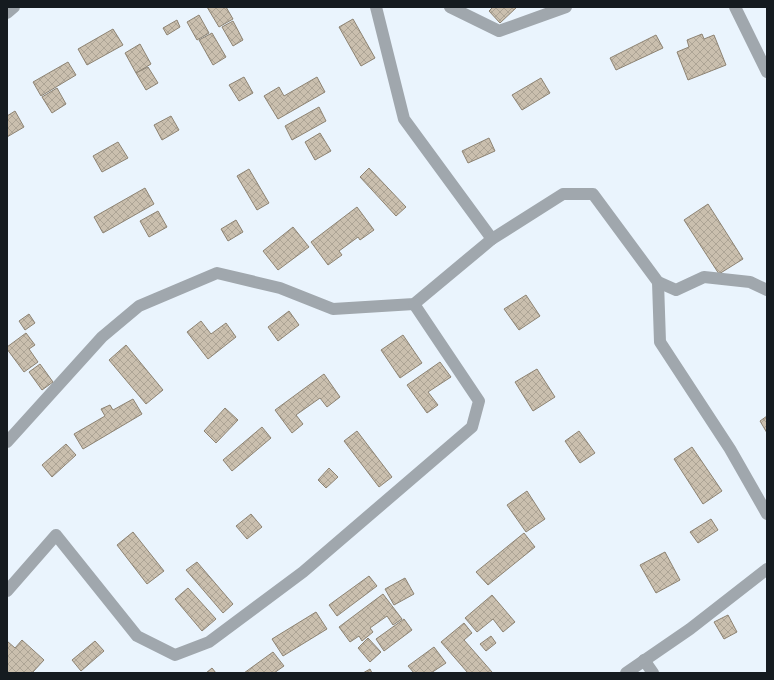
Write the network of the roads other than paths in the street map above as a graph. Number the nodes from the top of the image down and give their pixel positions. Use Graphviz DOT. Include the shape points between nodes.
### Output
graph roads {
  1 [pos="14,7"];
  2 [pos="376,7"];
  3 [pos="450,7"];
  4 [pos="566,7"];
  5 [pos="735,7"];
  6 [pos="7,13"];
  7 [pos="767,72"];
  8 [pos="492,239"];
  9 [pos="658,282"];
  10 [pos="767,290"];
  11 [pos="414,304"];
  12 [pos="7,442"];
  13 [pos="767,514"];
  14 [pos="767,568"];
  15 [pos="7,591"];
  16 [pos="644,660"];
  17 [pos="626,673"];
  18 [pos="653,673"];
  1 -- 6 [label="street"];
  2 -- 8 [label="street" via="404,119"];
  3 -- 4 [label="street" via="499,31"];
  5 -- 7 [label="street"];
  8 -- 9 [label="street" via="563,194 593,194"];
  8 -- 11 [label="street"];
  9 -- 10 [label="street" via="676,290 704,277 750,282"];
  9 -- 13 [label="street" via="660,342 730,449"];
  11 -- 12 [label="street" via="333,309 280,288 217,273 138,306 102,337"];
  11 -- 15 [label="street" via="479,402 472,427 303,572 209,642 174,655 136,636 56,534"];
  14 -- 16 [label="street" via="690,629"];
  16 -- 17 [label="street"];
  16 -- 18 [label="street"];
}
